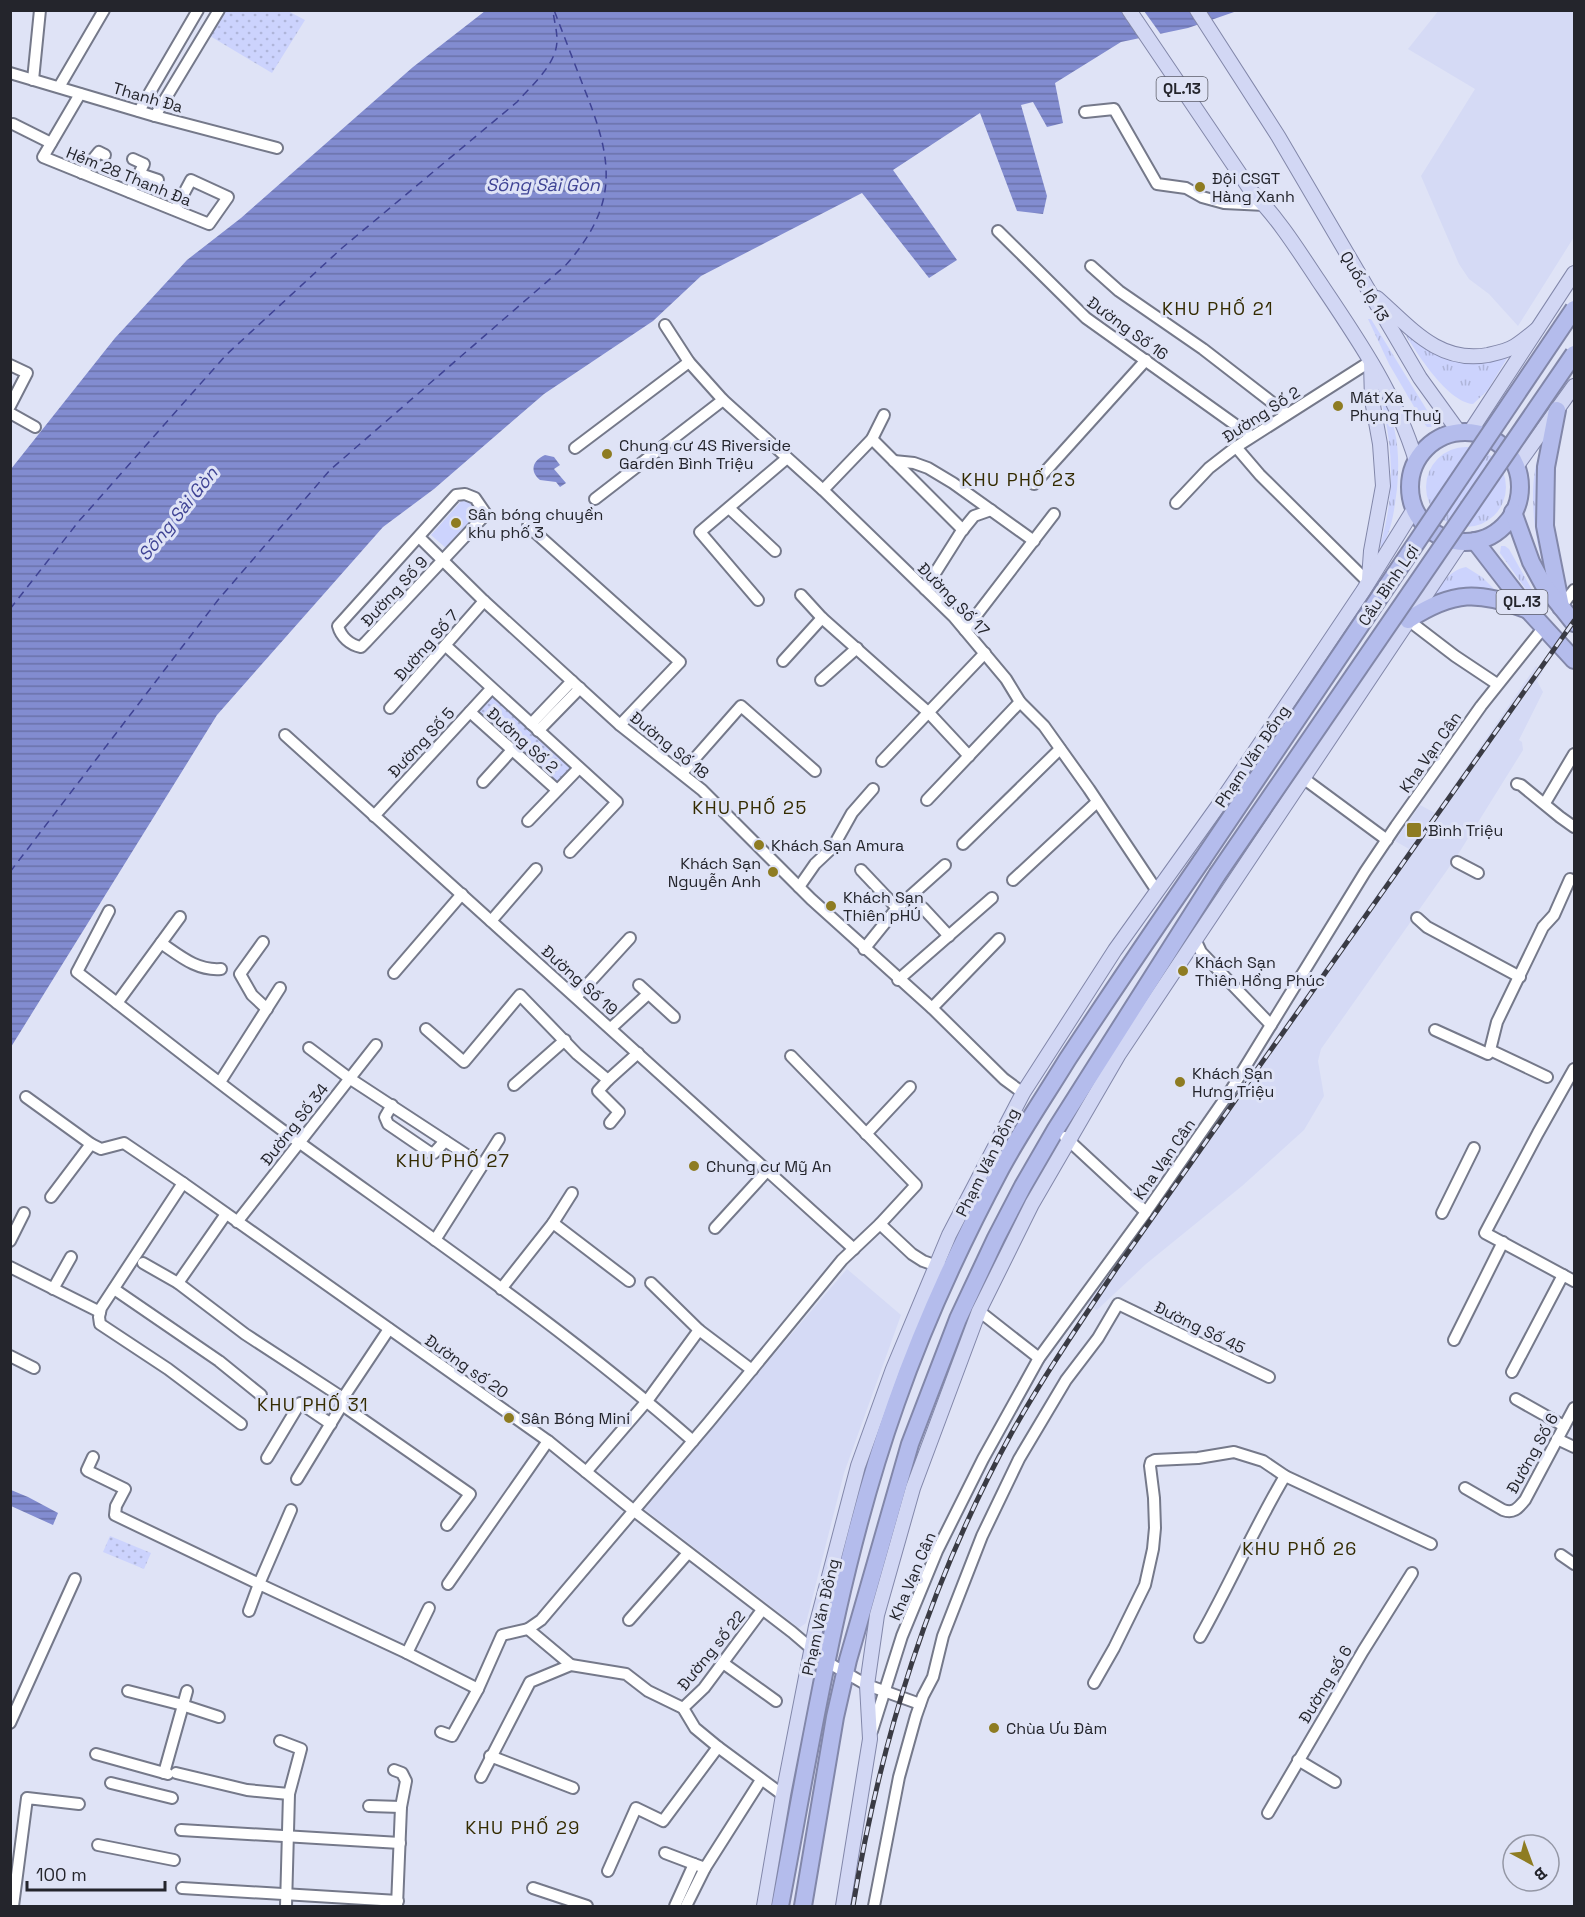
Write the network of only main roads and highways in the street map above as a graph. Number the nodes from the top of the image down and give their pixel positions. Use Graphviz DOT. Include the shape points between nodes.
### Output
graph roads {
  1 [pos="1129,10"];
  2 [pos="1138,10"];
  3 [pos="1197,10"];
  4 [pos="1238,165"];
  5 [pos="1575,273"];
  6 [pos="1367,289"];
  7 [pos="1575,309"];
  8 [pos="1537,329"];
  9 [pos="1575,354"];
  10 [pos="1371,361"];
  11 [pos="1575,386"];
  12 [pos="1557,410"];
  13 [pos="1465,432"];
  14 [pos="1416,461"];
  15 [pos="1516,467"];
  16 [pos="1414,509"];
  17 [pos="1513,512"];
  18 [pos="1468,541"];
  19 [pos="1369,581"];
  20 [pos="1561,607"];
  21 [pos="1529,611"];
  22 [pos="1408,620"];
  23 [pos="1575,623"];
  24 [pos="1575,660"];
  25 [pos="1202,860"];
  26 [pos="1157,891"];
  27 [pos="1168,909"];
  28 [pos="1184,925"];
  29 [pos="1195,939"];
  30 [pos="1062,1134"];
  31 [pos="944,1268"];
  32 [pos="849,1531"];
  33 [pos="764,1906"];
  34 [pos="780,1906"];
  35 [pos="803,1906"];
  36 [pos="843,1906"];
  1 -- 4 [label="main road, QL.13"];
  2 -- 4 [label="main road, QL.13"];
  3 -- 6 [label="main road, Quốc lộ 13" via="1278,136"];
  4 -- 10 [label="main road, Quốc lộ 13 / QL.13"];
  5 -- 8 [label="main road"];
  6 -- 8 [label="main road" via="1427,343 1459,356 1496,354 1514,347"];
  6 -- 13 [label="main road, Quốc lộ 13" via="1420,378"];
  7 -- 25 [label="highway, Cầu Bình Lợi, bridge"];
  8 -- 13 [label="main road"];
  9 -- 28 [label="highway, Cầu Bình Lợi, bridge"];
  10 -- 14 [label="main road, Quốc lộ 13 / QL.13" via="1399,412"];
  10 -- 19 [label="main road" via="1383,486"];
  11 -- 12 [label="main road"];
  12 -- 15 [label="main road"];
  12 -- 20 [label="highway" via="1546,467 1545,526"];
  13 -- 14 [label="highway" via="1442,437"];
  13 -- 15 [label="highway" via="1485,435 1498,443"];
  14 -- 16 [label="highway" via="1410,477"];
  15 -- 17 [label="highway" via="1519,498"];
  16 -- 18 [label="highway" via="1438,535"];
  16 -- 19 [label="main road, Phạm Văn Đồng"];
  17 -- 18 [label="highway" via="1497,531"];
  17 -- 20 [label="highway, QL.13" via="1531,562"];
  18 -- 21 [label="highway, QL.13"];
  18 -- 22 [label="main road"];
  19 -- 22 [label="main road" via="1386,580 1404,589 1409,602"];
  19 -- 26 [label="main road, Phạm Văn Đồng"];
  20 -- 23 [label="highway, QL.13"];
  21 -- 22 [label="highway" via="1473,595 1449,599"];
  21 -- 24 [label="highway, QL.13"];
  22 -- 29 [label="main road"];
  25 -- 27 [label="highway, Phạm Văn Đồng"];
  26 -- 27 [label="main road"];
  26 -- 31 [label="main road, Phạm Văn Đồng" via="1023,1093 949,1235"];
  27 -- 31 [label="highway, Phạm Văn Đồng" via="1034,1113"];
  28 -- 29 [label="main road"];
  28 -- 30 [label="highway"];
  29 -- 30 [label="main road"];
  30 -- 35 [label="highway" via="1023,1186 977,1278 921,1411 844,1673"];
  30 -- 36 [label="main road" via="979,1311 927,1446 900,1530 877,1616 867,1685 870,1739"];
  31 -- 32 [label="highway, Phạm Văn Đồng"];
  32 -- 33 [label="main road, Phạm Văn Đồng" via="811,1650"];
  32 -- 34 [label="highway, Phạm Văn Đồng"];
}
